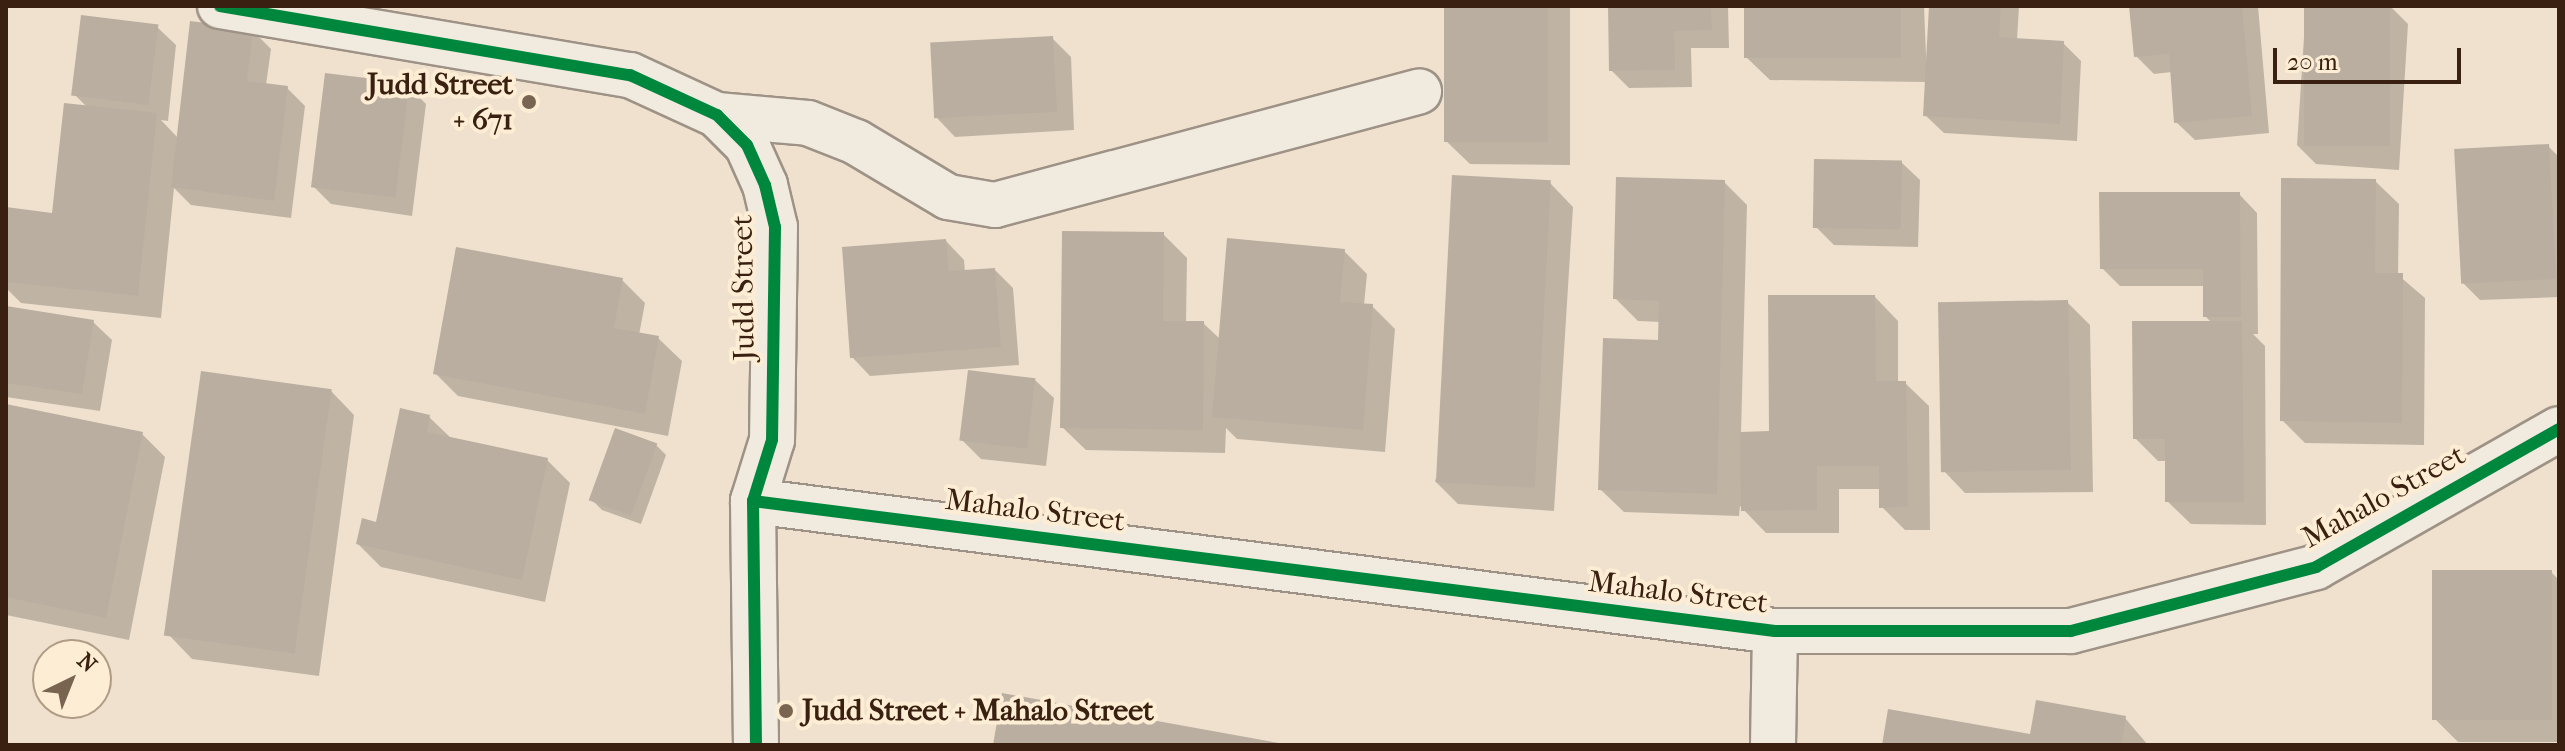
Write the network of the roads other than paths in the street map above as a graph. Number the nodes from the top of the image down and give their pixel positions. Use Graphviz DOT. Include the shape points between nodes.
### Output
graph roads {
  1 [pos="220,6"];
  2 [pos="1419,91"];
  3 [pos="717,115"];
  4 [pos="2559,429"];
  5 [pos="753,501"];
  6 [pos="1775,631"];
  7 [pos="756,745"];
  8 [pos="1773,745"];
  1 -- 3 [label="street, Judd Street" via="630,75"];
  2 -- 3 [label="street" via="995,205 948,197 856,142 808,123"];
  3 -- 5 [label="street, Judd Street" via="747,145 765,185 775,227 772,440"];
  4 -- 6 [label="street, Mahalo Street" via="2316,567 2071,631"];
  5 -- 6 [label="street, Mahalo Street"];
  5 -- 7 [label="street, Judd Street"];
  6 -- 8 [label="street"];
}
